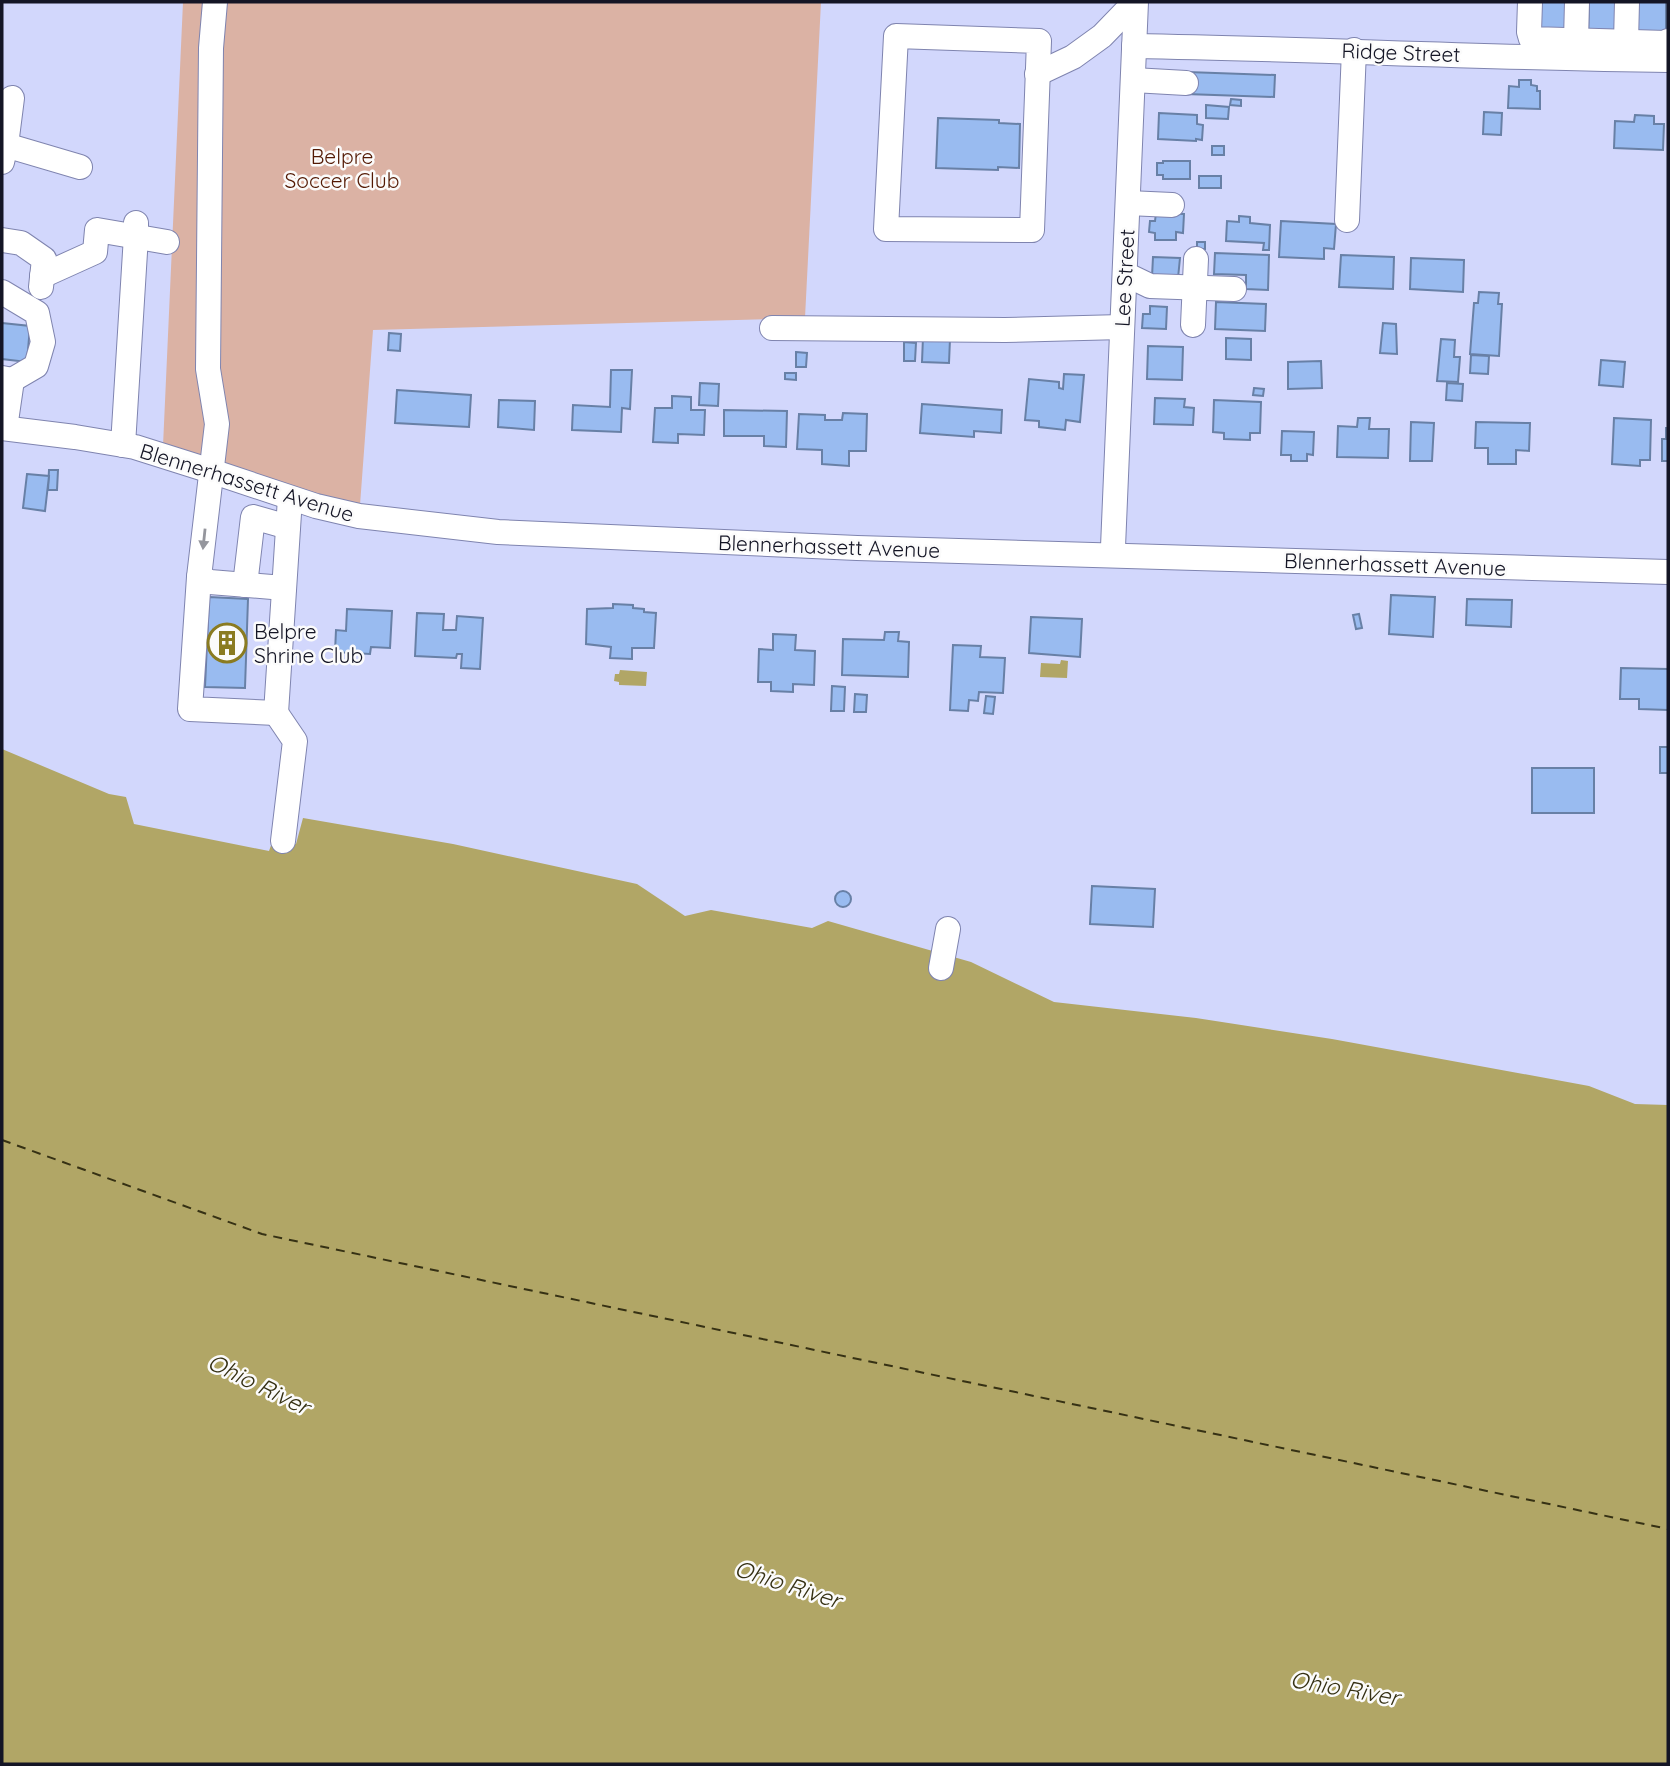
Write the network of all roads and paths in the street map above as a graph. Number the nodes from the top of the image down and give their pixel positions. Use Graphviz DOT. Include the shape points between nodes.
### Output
graph roads {
  1 [pos="215,2"];
  2 [pos="1135,2"];
  3 [pos="1530,2"];
  4 [pos="1577,2"];
  5 [pos="1627,2"];
  6 [pos="1576,40"];
  7 [pos="1668,41"];
  8 [pos="1626,42"];
  9 [pos="1135,46"];
  10 [pos="1354,50"];
  11 [pos="1668,61"];
  12 [pos="1037,74"];
  13 [pos="1133,80"];
  14 [pos="1186,83"];
  15 [pos="12,98"];
  16 [pos="3,150"];
  17 [pos="80,167"];
  18 [pos="1128,203"];
  19 [pos="1172,205"];
  20 [pos="1347,220"];
  21 [pos="136,230"];
  22 [pos="2,240"];
  23 [pos="167,243"];
  24 [pos="1196,259"];
  25 [pos="1125,274"];
  26 [pos="42,276"];
  27 [pos="1234,289"];
  28 [pos="2,292"];
  29 [pos="1123,300"];
  30 [pos="1194,305"];
  31 [pos="37,313"];
  32 [pos="1122,327"];
  33 [pos="772,328"];
  34 [pos="7,379"];
  35 [pos="4,428"];
  36 [pos="123,445"];
  37 [pos="211,471"];
  38 [pos="290,498"];
  39 [pos="288,527"];
  40 [pos="1110,555"];
  41 [pos="1668,572"];
  42 [pos="199,577"];
  43 [pos="245,585"];
  44 [pos="284,588"];
  45 [pos="276,713"];
  46 [pos="283,841"];
  47 [pos="948,929"];
  48 [pos="941,968"];
  1 -- 37 [label="street" via="208,369 217,424"];
  2 -- 9 [label="street, Lee Street"];
  2 -- 12 [label="street" via="1102,36"];
  3 -- 6 [label="street" via="1531,39"];
  4 -- 6 [label="street"];
  5 -- 8 [label="street"];
  6 -- 8 [label="street"];
  7 -- 8 [label="street"];
  9 -- 10 [label="street, Ridge Street"];
  9 -- 13 [label="street, Lee Street"];
  10 -- 11 [label="street, Ridge Street"];
  10 -- 20 [label="street"];
  12 -- 12 [label="street" via="1032,230 886,229 896,36 1039,41"];
  13 -- 14 [label="street"];
  13 -- 18 [label="street, Lee Street"];
  15 -- 16 [label="street"];
  16 -- 17 [label="street"];
  18 -- 19 [label="street"];
  18 -- 25 [label="street, Lee Street"];
  21 -- 23 [label="street"];
  21 -- 26 [label="street" via="97,230 95,253"];
  21 -- 36 [label="street"];
  22 -- 26 [label="street" via="21,243 44,259"];
  24 -- 30 [label="street"];
  25 -- 29 [label="street, Lee Street"];
  25 -- 30 [label="street"];
  26 -- 31 [label="street"];
  27 -- 30 [label="street"];
  28 -- 31 [label="street"];
  29 -- 30 [label="street"];
  29 -- 32 [label="street, Lee Street"];
  31 -- 34 [label="street" via="43,342 36,366"];
  32 -- 33 [label="street"];
  32 -- 40 [label="street, Lee Street"];
  34 -- 35 [label="street"];
  35 -- 36 [label="street, Blennerhassett Avenue"];
  36 -- 37 [label="street, Blennerhassett Avenue"];
  37 -- 38 [label="street, Blennerhassett Avenue"];
  37 -- 42 [label="street, one-way"];
  38 -- 39 [label="street"];
  38 -- 40 [label="street, Blennerhassett Avenue" via="359,516 498,532"];
  39 -- 43 [label="street" via="253,517"];
  39 -- 44 [label="street"];
  40 -- 41 [label="street, Blennerhassett Avenue"];
  42 -- 43 [label="street"];
  42 -- 45 [label="street" via="190,709"];
  43 -- 44 [label="street"];
  44 -- 45 [label="street"];
  45 -- 46 [label="street" via="295,741"];
  47 -- 48 [label="street"];
}
